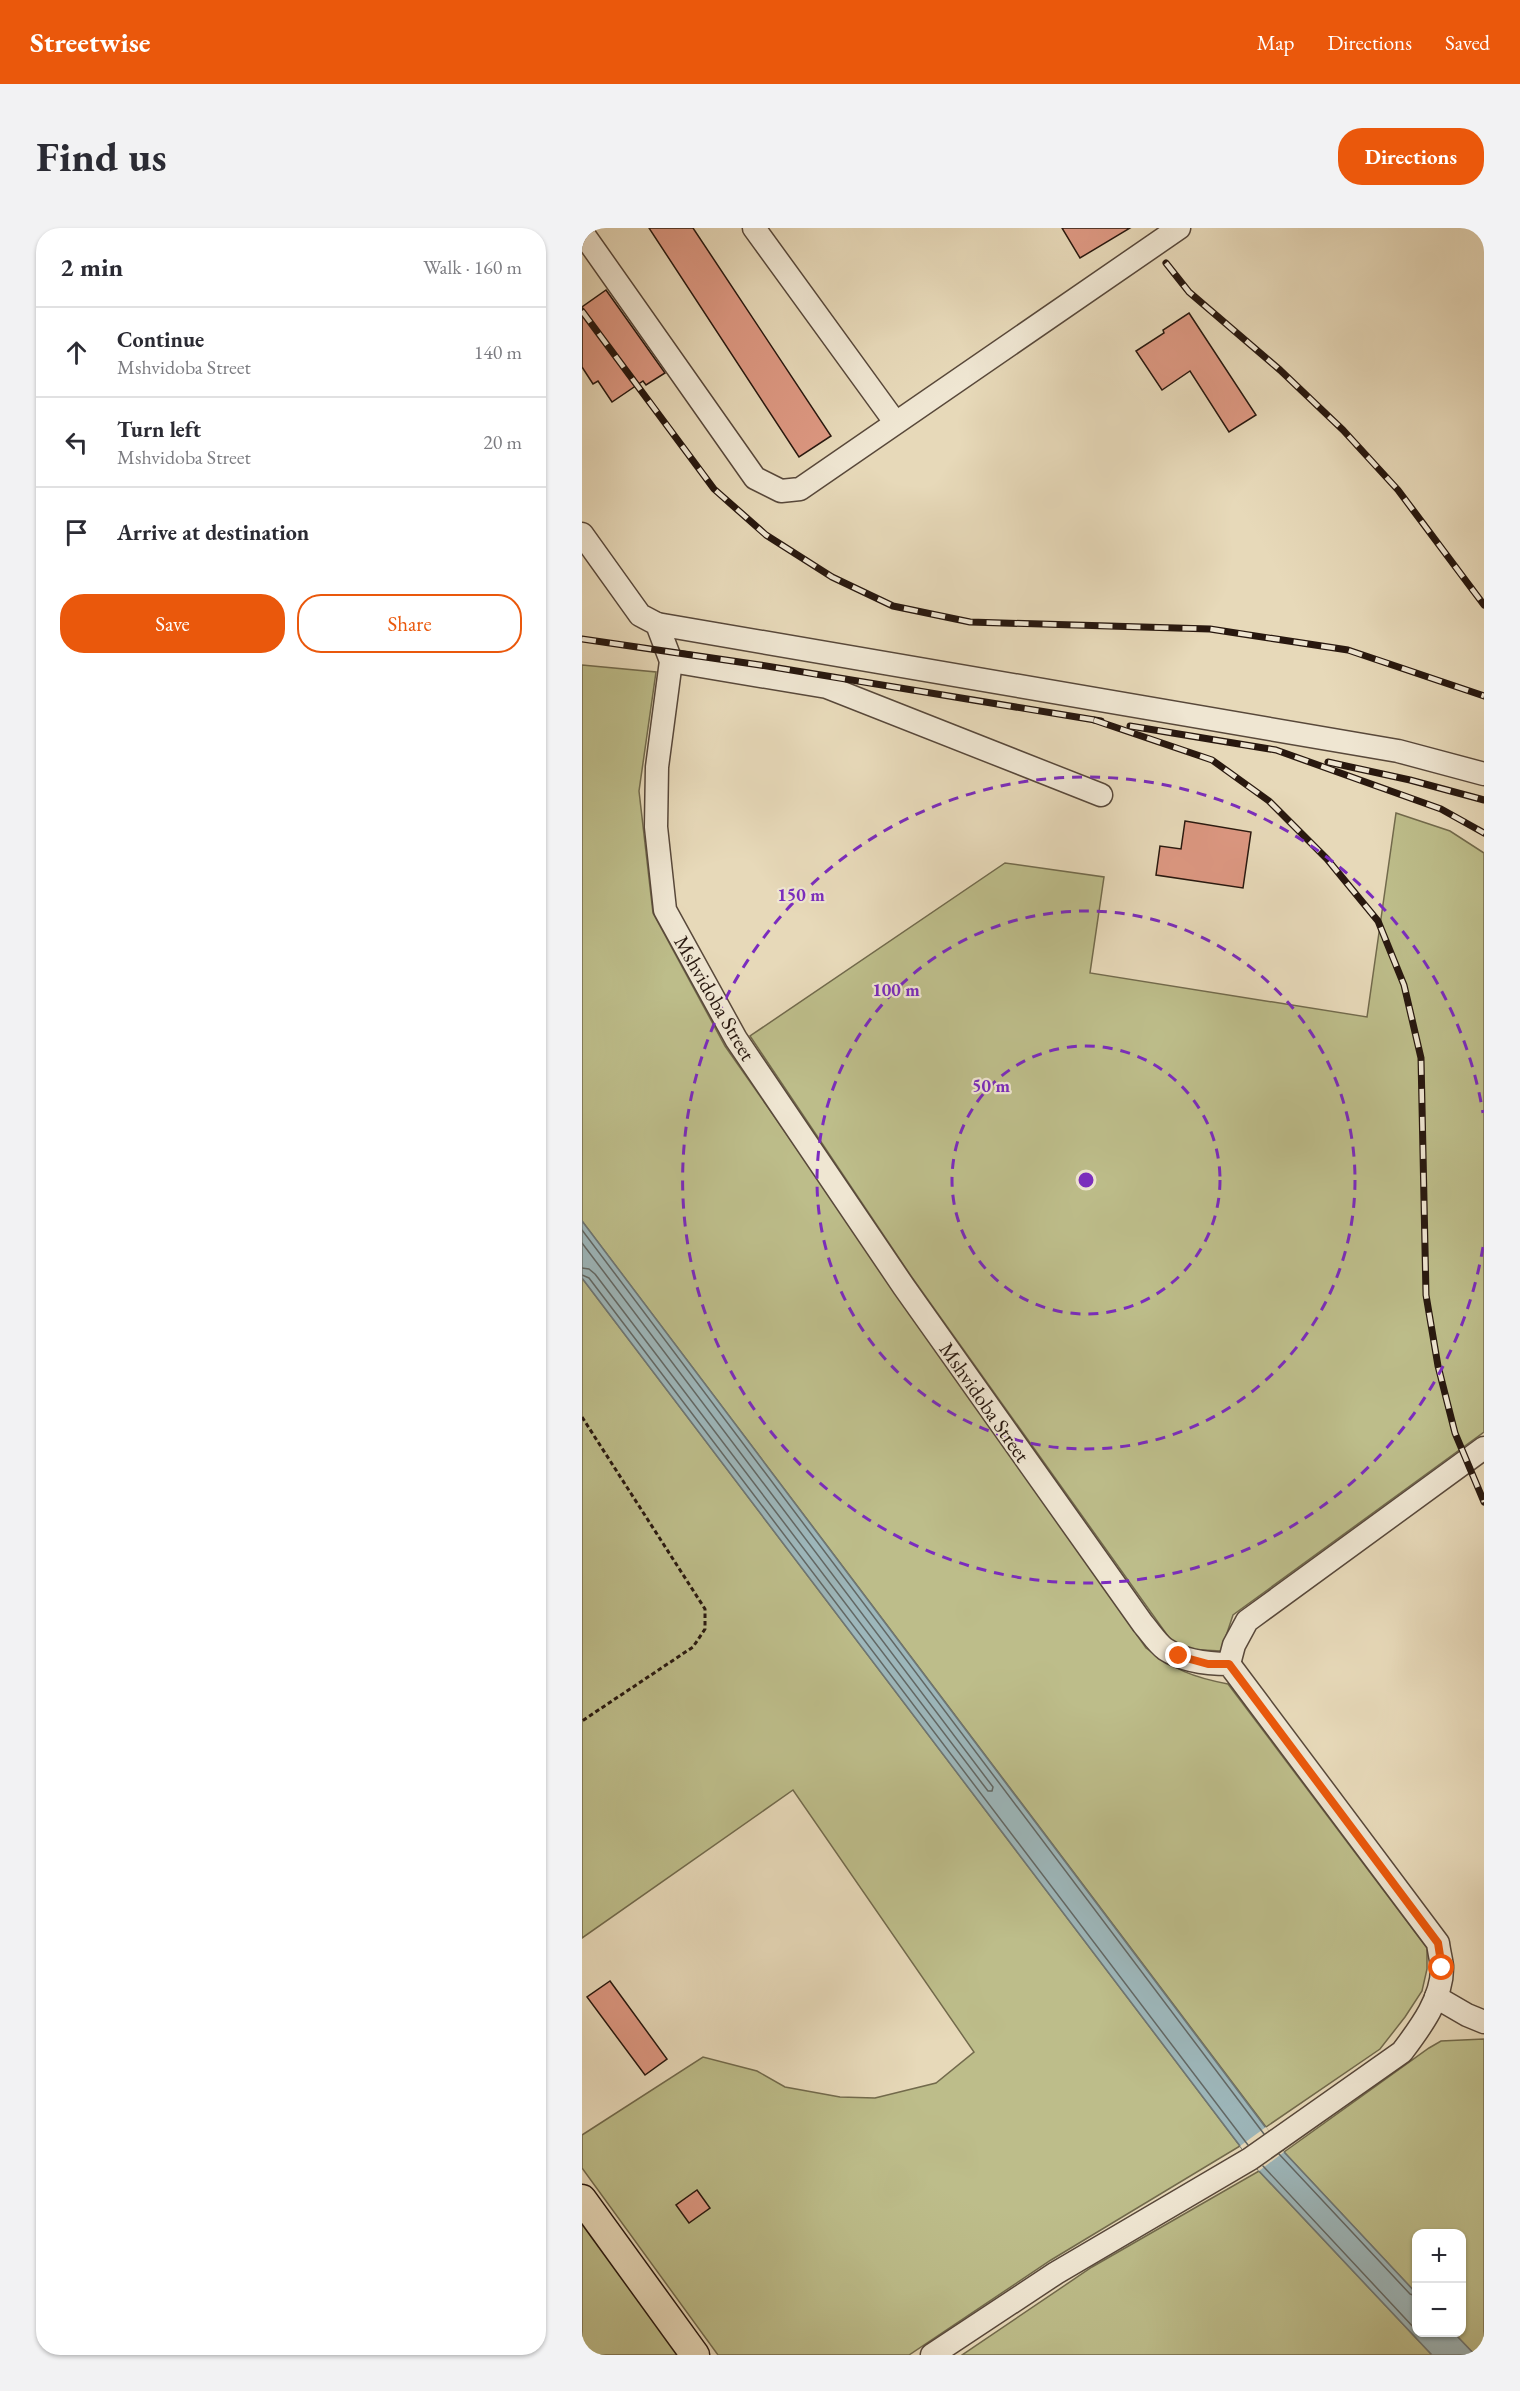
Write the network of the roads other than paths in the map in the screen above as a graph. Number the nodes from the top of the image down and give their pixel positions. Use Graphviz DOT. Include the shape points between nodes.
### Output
graph roads {
  1 [pos="754,228"];
  2 [pos="1179,228"];
  3 [pos="587,233"];
  4 [pos="895,422"];
  5 [pos="582,534"];
  6 [pos="657,624"];
  7 [pos="671,662"];
  8 [pos="1484,774"];
  9 [pos="1101,795"];
  10 [pos="1484,1448"];
  11 [pos="1229,1664"];
  12 [pos="1436,1997"];
  13 [pos="1484,2022"];
  14 [pos="582,2199"];
  15 [pos="695,2355"];
  16 [pos="932,2355"];
  1 -- 4 [label="street"];
  2 -- 4 [label="street"];
  3 -- 4 [label="street" via="755,478 782,491 800,489"];
  5 -- 6 [label="street" via="640,615"];
  6 -- 7 [label="street, Mshvidoba Street"];
  6 -- 8 [label="street" via="1398,751"];
  7 -- 9 [label="street" via="827,687"];
  7 -- 11 [label="street, Mshvidoba Street" via="657,767 656,827 665,910 736,1039 904,1287 1143,1624 1164,1648 1179,1656 1208,1664"];
  10 -- 11 [label="street" via="1247,1621"];
  11 -- 12 [label="street" via="1438,1943 1442,1968"];
  12 -- 13 [label="street"];
  12 -- 16 [label="street" via="1402,2052 1250,2159 1056,2273"];
  14 -- 15 [label="main road"];
}
